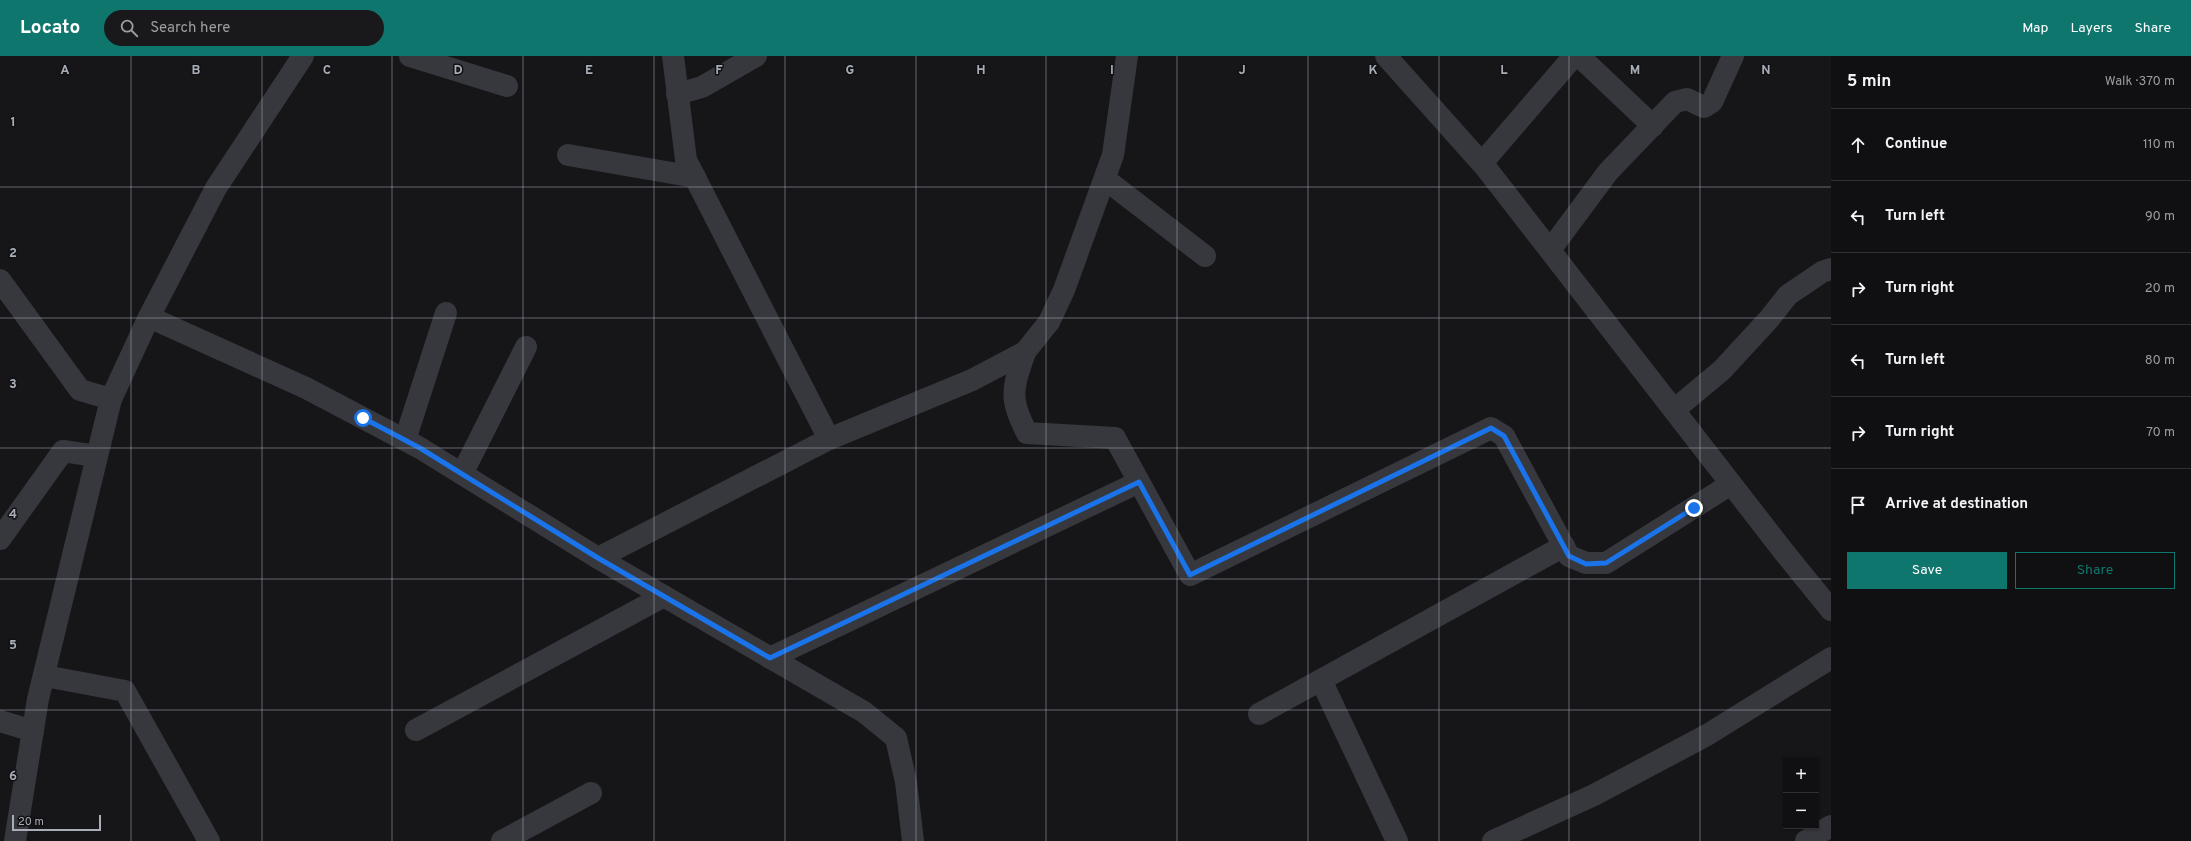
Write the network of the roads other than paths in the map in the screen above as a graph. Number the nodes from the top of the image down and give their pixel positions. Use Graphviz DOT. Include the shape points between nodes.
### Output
graph roads {
  1 [pos="303,56"];
  2 [pos="410,56"];
  3 [pos="673,56"];
  4 [pos="756,56"];
  5 [pos="1128,56"];
  6 [pos="1386,56"];
  7 [pos="1574,56"];
  8 [pos="1579,56"];
  9 [pos="1733,56"];
  10 [pos="507,86"];
  11 [pos="677,94"];
  12 [pos="1653,126"];
  13 [pos="568,154"];
  14 [pos="1482,163"];
  15 [pos="695,177"];
  16 [pos="1105,179"];
  17 [pos="1550,250"];
  18 [pos="1205,256"];
  19 [pos="1831,269"];
  20 [pos="0,280"];
  21 [pos="446,313"];
  22 [pos="149,317"];
  23 [pos="526,347"];
  24 [pos="1025,352"];
  25 [pos="111,399"];
  26 [pos="1674,410"];
  27 [pos="405,440"];
  28 [pos="829,440"];
  29 [pos="96,456"];
  30 [pos="462,474"];
  31 [pos="1139,482"];
  32 [pos="1731,484"];
  33 [pos="0,539"];
  34 [pos="1564,546"];
  35 [pos="598,558"];
  36 [pos="664,596"];
  37 [pos="1831,610"];
  38 [pos="770,658"];
  39 [pos="1831,658"];
  40 [pos="46,676"];
  41 [pos="1321,680"];
  42 [pos="1260,714"];
  43 [pos="0,721"];
  44 [pos="416,730"];
  45 [pos="33,731"];
  46 [pos="592,793"];
  47 [pos="1831,826"];
  48 [pos="15,841"];
  49 [pos="209,841"];
  50 [pos="502,841"];
  51 [pos="913,841"];
  52 [pos="1397,841"];
  53 [pos="1493,841"];
  54 [pos="1806,841"];
  1 -- 22 [label="street" via="216,188"];
  2 -- 10 [label="street"];
  3 -- 11 [label="street"];
  4 -- 11 [label="street" via="702,87"];
  5 -- 16 [label="street" via="1113,155"];
  6 -- 14 [label="street"];
  7 -- 14 [label="street"];
  8 -- 12 [label="street"];
  9 -- 12 [label="street" via="1712,102 1704,107 1687,99 1675,102"];
  11 -- 15 [label="street" via="686,160"];
  12 -- 17 [label="street" via="1608,172"];
  13 -- 15 [label="street"];
  14 -- 17 [label="street"];
  15 -- 28 [label="street"];
  16 -- 18 [label="street"];
  16 -- 24 [label="street" via="1064,290 1049,322"];
  17 -- 26 [label="street"];
  19 -- 26 [label="street" via="1788,294 1769,319 1722,370"];
  20 -- 25 [label="street" via="80,390"];
  21 -- 27 [label="street"];
  22 -- 25 [label="street"];
  22 -- 27 [label="street" via="306,388"];
  23 -- 30 [label="street"];
  24 -- 28 [label="street" via="972,380"];
  24 -- 31 [label="street" via="1013,389 1017,415 1027,432 1114,438"];
  25 -- 29 [label="street"];
  26 -- 32 [label="street"];
  27 -- 30 [label="street"];
  28 -- 35 [label="street"];
  29 -- 33 [label="street" via="63,451"];
  29 -- 40 [label="street"];
  30 -- 35 [label="street"];
  31 -- 34 [label="street" via="1190,575 1491,428 1504,436"];
  31 -- 38 [label="street"];
  32 -- 34 [label="street" via="1606,563 1586,564 1569,556"];
  32 -- 37 [label="street"];
  34 -- 41 [label="street"];
  35 -- 36 [label="street"];
  36 -- 38 [label="street"];
  36 -- 44 [label="street"];
  38 -- 51 [label="street" via="864,712 896,738 906,782"];
  39 -- 53 [label="street" via="1700,739 1594,795"];
  40 -- 45 [label="street" via="38,699"];
  40 -- 49 [label="street" via="125,691"];
  41 -- 42 [label="street"];
  41 -- 52 [label="street"];
  43 -- 45 [label="street"];
  45 -- 48 [label="street"];
  46 -- 50 [label="street"];
  47 -- 54 [label="street"];
}
